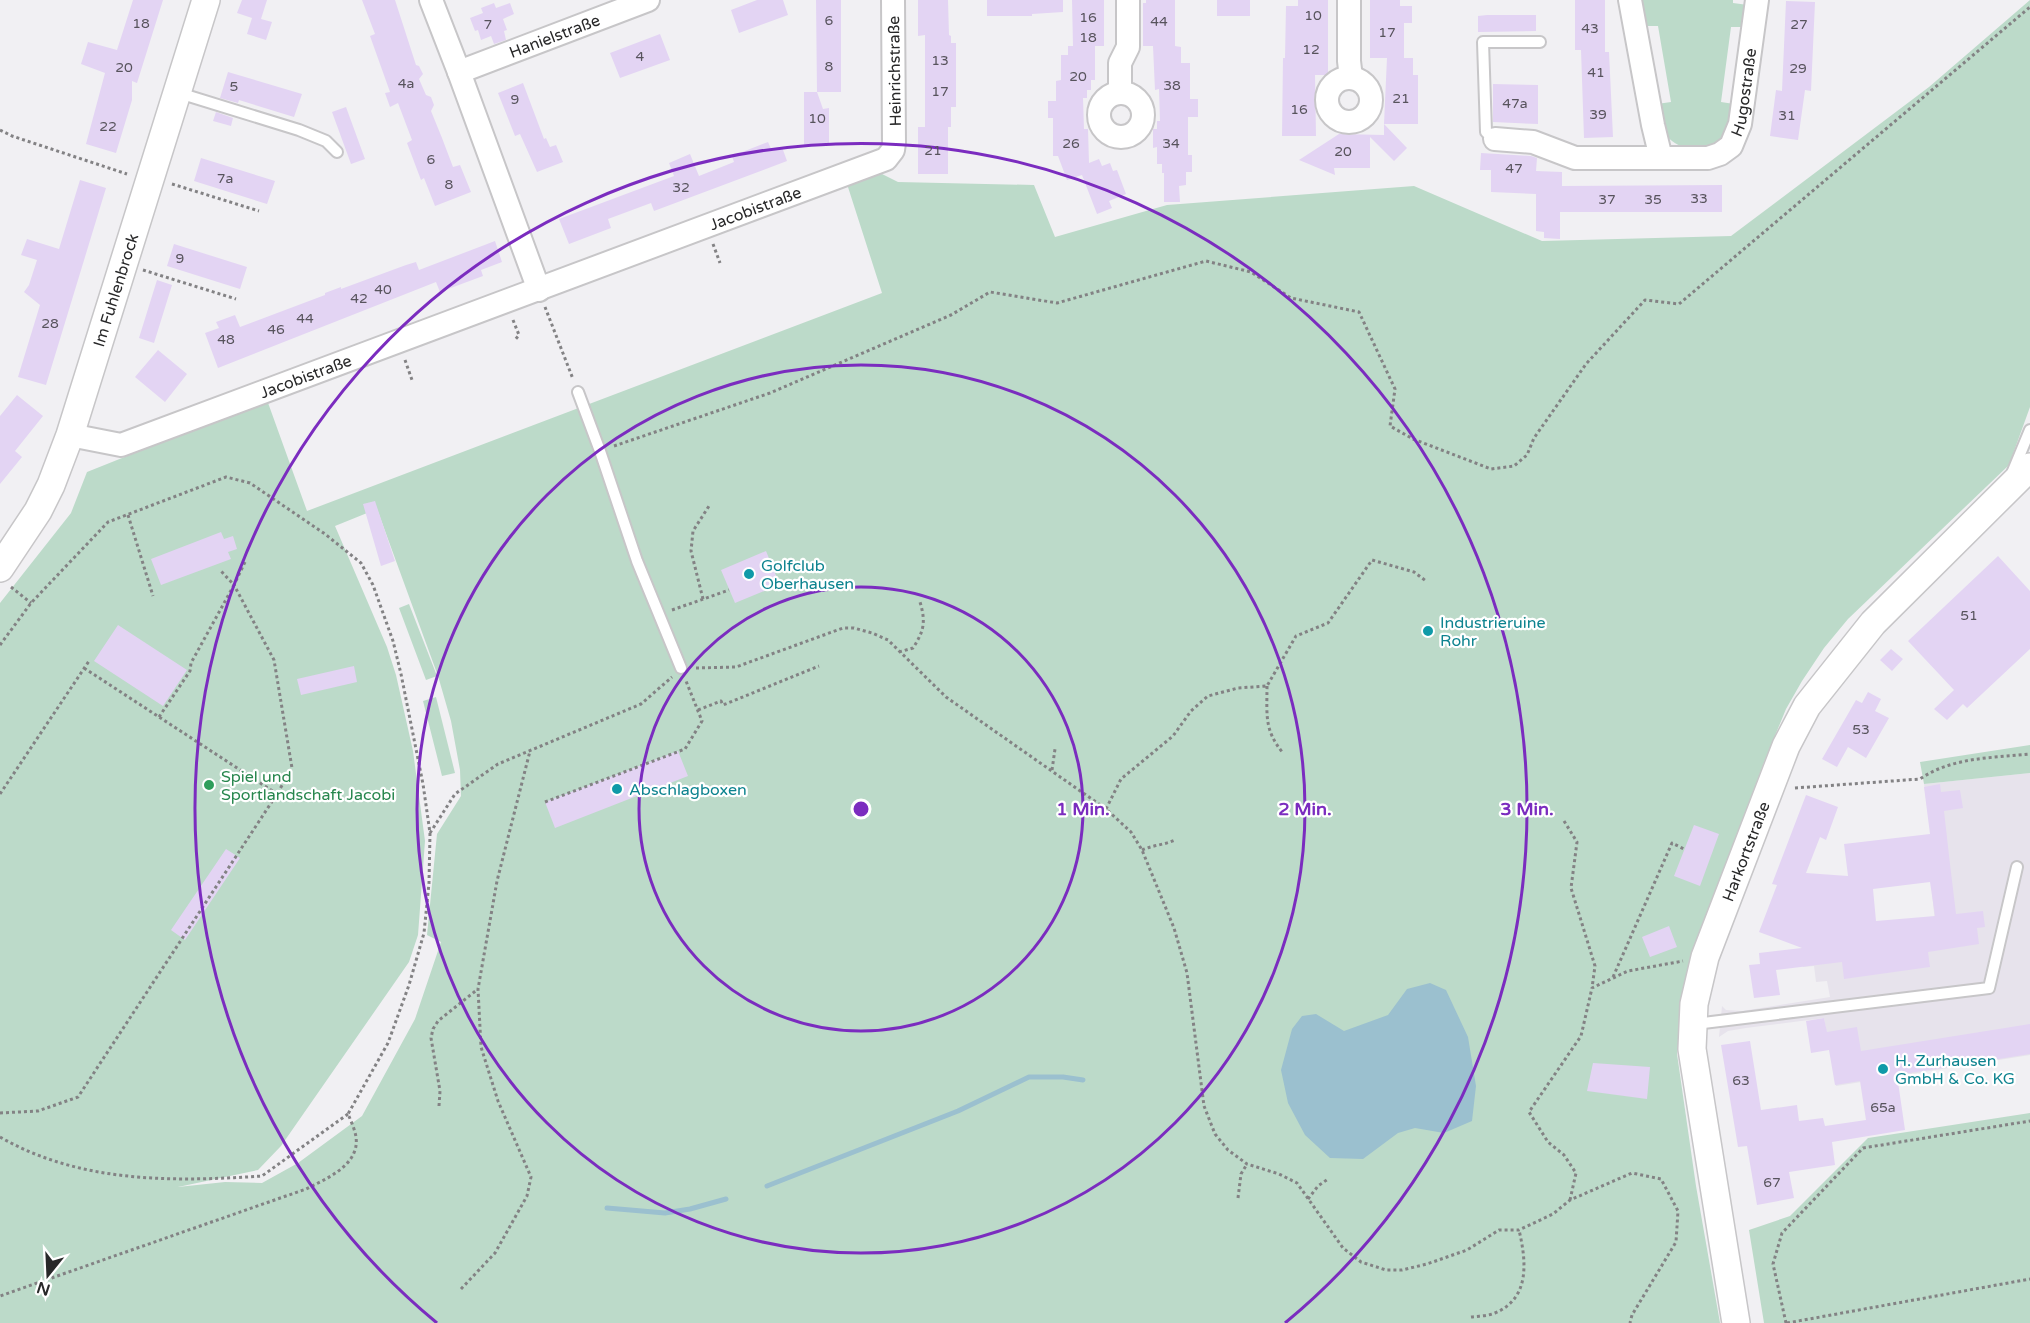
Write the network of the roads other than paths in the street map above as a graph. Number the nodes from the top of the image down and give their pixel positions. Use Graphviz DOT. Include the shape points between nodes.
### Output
graph roads {
  1 [pos="206,0"];
  2 [pos="431,0"];
  3 [pos="648,0"];
  4 [pos="893,0"];
  5 [pos="1128,0"];
  6 [pos="1349,0"];
  7 [pos="1630,0"];
  8 [pos="1757,0"];
  9 [pos="1540,42"];
  10 [pos="459,72"];
  11 [pos="1351,78"];
  12 [pos="177,93"];
  13 [pos="1120,93"];
  14 [pos="1495,139"];
  15 [pos="894,142"];
  16 [pos="337,152"];
  17 [pos="1661,158"];
  18 [pos="539,290"];
  19 [pos="578,392"];
  20 [pos="2030,430"];
  21 [pos="70,435"];
  22 [pos="2030,467"];
  23 [pos="2003,495"];
  24 [pos="4,576"];
  25 [pos="681,668"];
  26 [pos="2017,867"];
  27 [pos="1692,1024"];
  28 [pos="1736,1323"];
  1 -- 12 [label="street, Im Fuhlenbrock"];
  2 -- 10 [label="street"];
  3 -- 10 [label="street, Hanielstraße"];
  4 -- 15 [label="street, Heinrichstraße"];
  5 -- 13 [label="street" via="1128,47 1120,63"];
  6 -- 11 [label="street"];
  7 -- 17 [label="street"];
  8 -- 17 [label="street, Hugostraße" via="1740,124 1731,146 1708,158"];
  9 -- 14 [label="lane" via="1483,42 1486,132"];
  10 -- 18 [label="street"];
  12 -- 16 [label="lane" via="299,130 326,141"];
  12 -- 21 [label="street, Im Fuhlenbrock"];
  14 -- 17 [label="street, Hugostraße" via="1533,142 1575,158"];
  15 -- 18 [label="street, Jacobistraße" via="894,150 886,159"];
  18 -- 21 [label="street, Jacobistraße" via="121,445"];
  19 -- 25 [label="lane" via="637,561"];
  20 -- 23 [label="lane"];
  21 -- 24 [label="street, Im Fuhlenbrock" via="39,511"];
  22 -- 23 [label="street, Harkortstraße"];
  23 -- 27 [label="street, Harkortstraße" via="1873,623 1807,706 1786,746 1705,957"];
  26 -- 27 [label="lane" via="1989,988"];
  27 -- 28 [label="street, Harkortstraße" via="1695,1076"];
}
